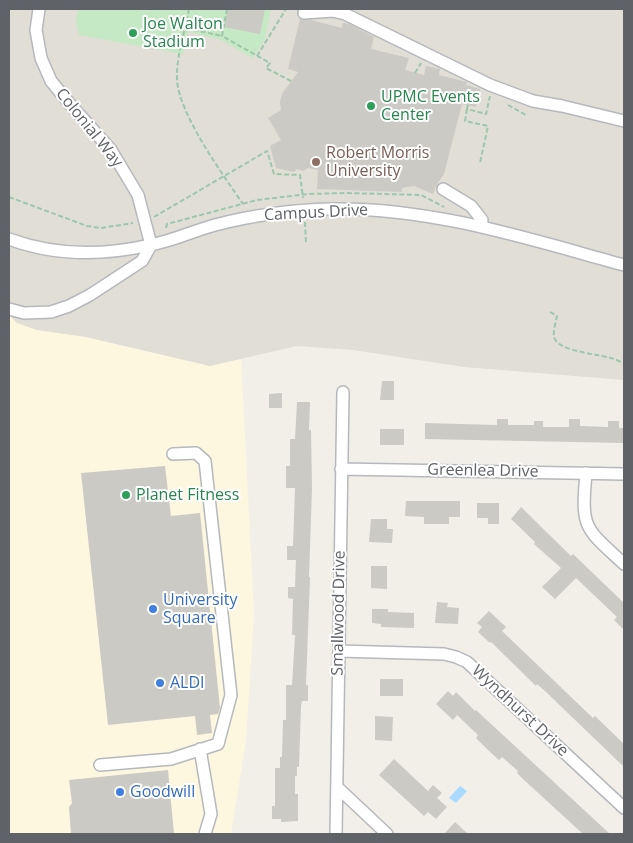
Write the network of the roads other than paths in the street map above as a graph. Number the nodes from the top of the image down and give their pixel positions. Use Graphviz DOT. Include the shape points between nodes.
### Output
graph roads {
  1 [pos="39,9"];
  2 [pos="304,13"];
  3 [pos="624,121"];
  4 [pos="443,189"];
  5 [pos="481,227"];
  6 [pos="9,239"];
  7 [pos="151,245"];
  8 [pos="624,265"];
  9 [pos="9,309"];
  10 [pos="343,392"];
  11 [pos="173,454"];
  12 [pos="341,469"];
  13 [pos="586,473"];
  14 [pos="624,474"];
  15 [pos="624,564"];
  16 [pos="339,651"];
  17 [pos="200,749"];
  18 [pos="100,765"];
  19 [pos="337,787"];
  20 [pos="624,808"];
  21 [pos="205,834"];
  22 [pos="336,834"];
  23 [pos="387,834"];
  1 -- 7 [label="street, Colonial Way" via="36,30 41,58 51,81 111,150 138,194"];
  2 -- 3 [label="street" via="333,11 345,14 498,88 533,101"];
  4 -- 5 [label="street" via="471,206 482,220"];
  5 -- 7 [label="street, Campus Drive" via="385,210 330,209 256,216"];
  5 -- 8 [label="street, Campus Drive"];
  6 -- 7 [label="street, Campus Drive" via="63,253 99,253"];
  7 -- 9 [label="street" via="142,260 70,306 51,312 24,313"];
  10 -- 12 [label="street, Smallwood Drive"];
  11 -- 17 [label="street" via="196,453 205,461 231,694 218,744"];
  12 -- 13 [label="street, Greenlea Drive"];
  12 -- 16 [label="street, Smallwood Drive"];
  13 -- 14 [label="street, Greenlea Drive"];
  13 -- 15 [label="street" via="583,513 587,526"];
  16 -- 19 [label="street, Smallwood Drive"];
  16 -- 20 [label="street, Wyndhurst Drive" via="444,654 467,662"];
  17 -- 18 [label="street" via="171,759"];
  17 -- 21 [label="street" via="211,814"];
  19 -- 22 [label="street, Smallwood Drive"];
  19 -- 23 [label="street"];
}
